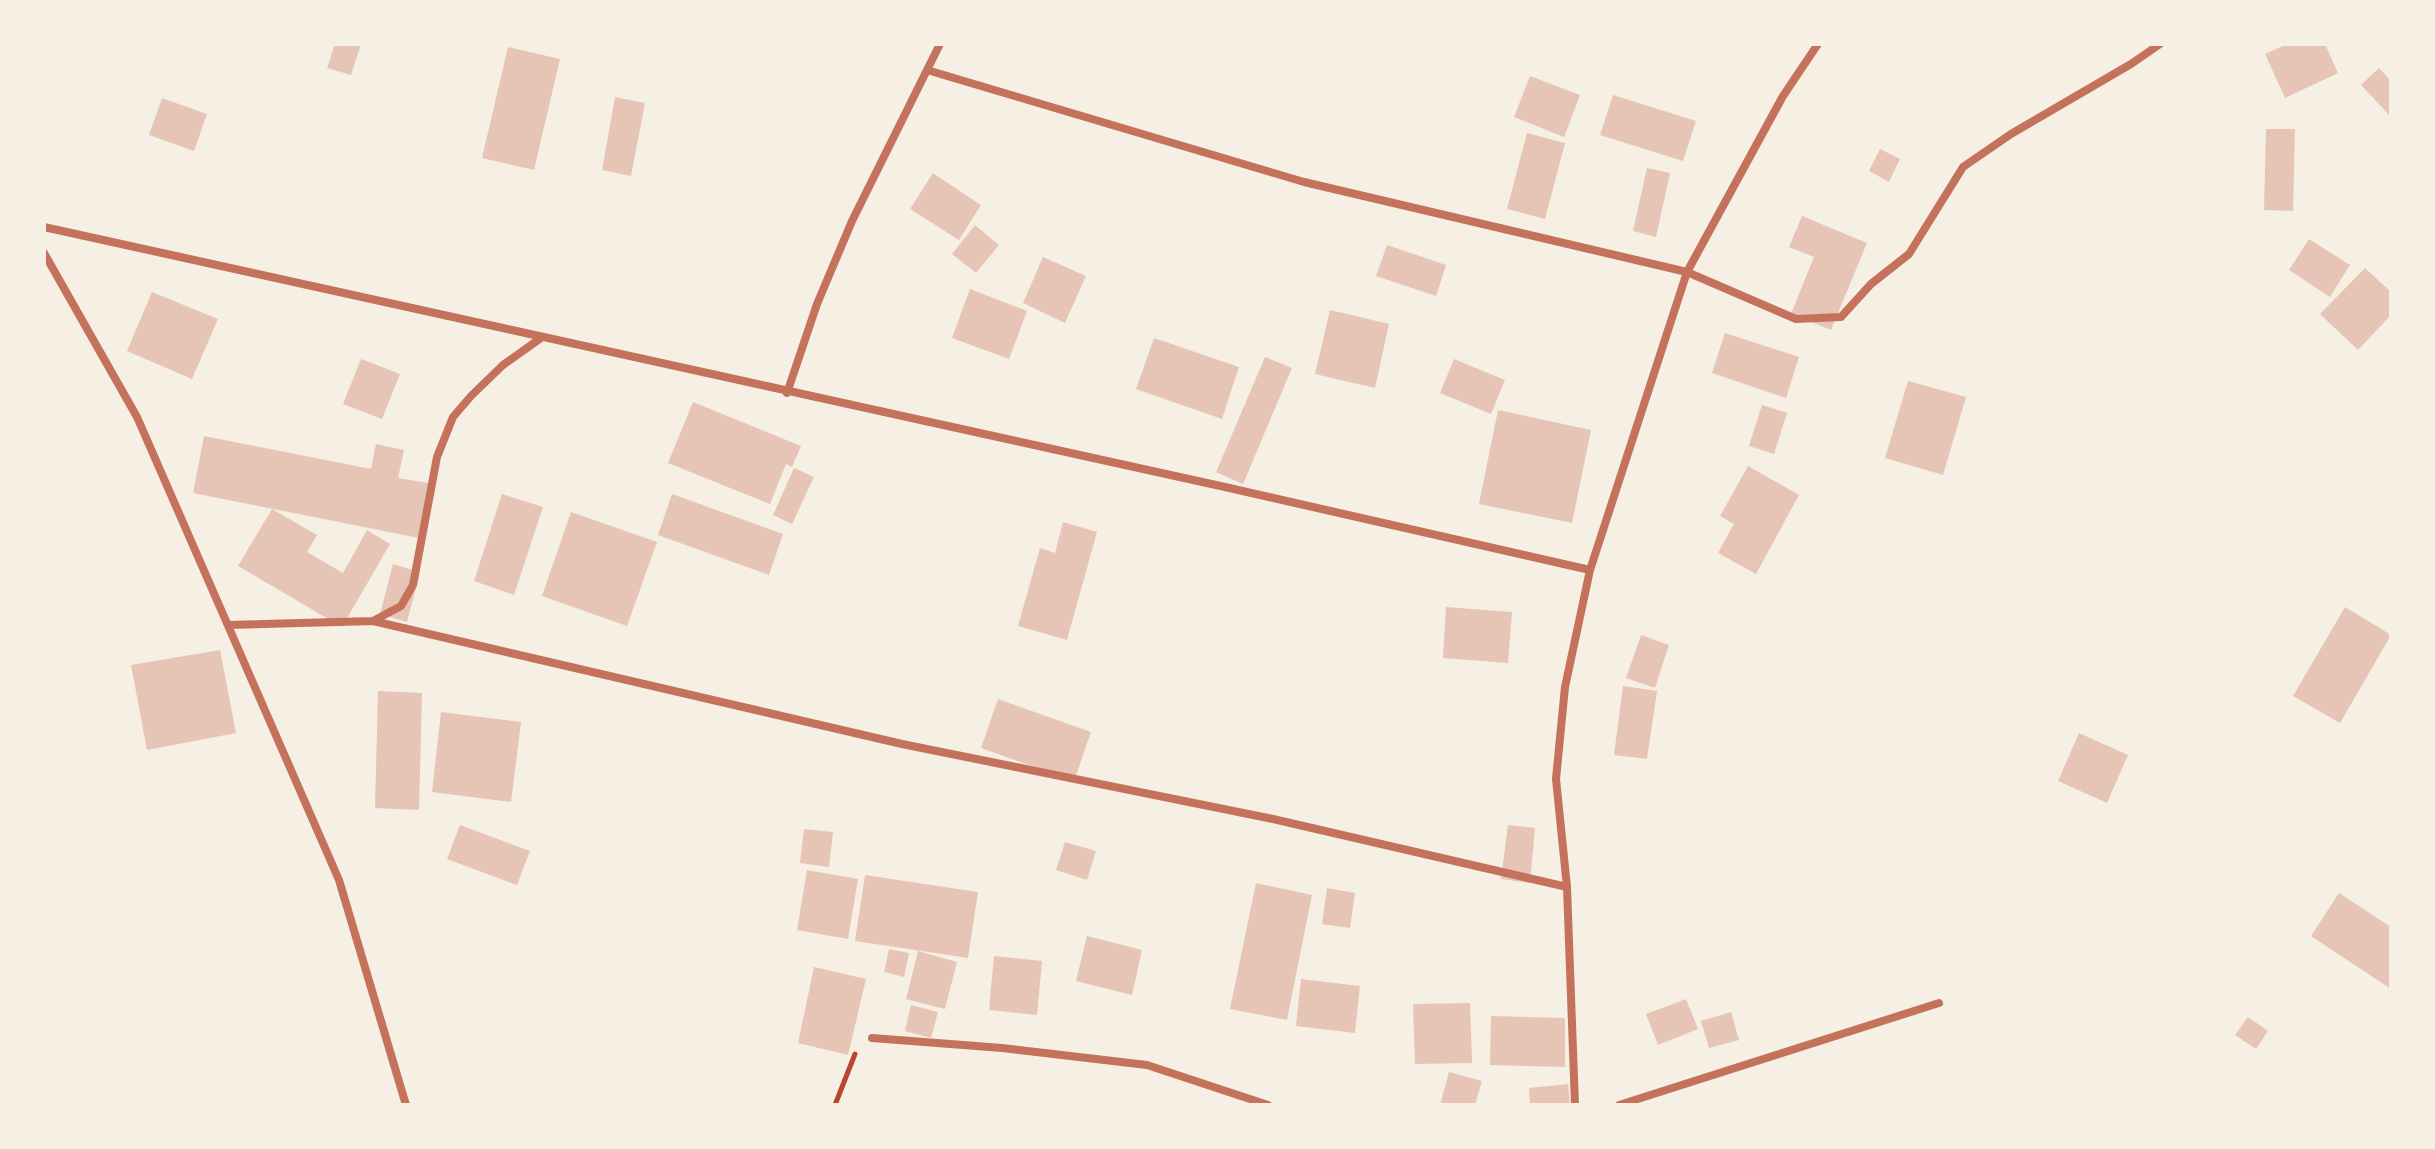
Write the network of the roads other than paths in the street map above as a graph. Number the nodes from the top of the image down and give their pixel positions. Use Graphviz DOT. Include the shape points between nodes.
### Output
graph roads {
  1 [pos="940,44"];
  2 [pos="1818,44"];
  3 [pos="2160,44"];
  4 [pos="927,70"];
  5 [pos="44,227"];
  6 [pos="44,253"];
  7 [pos="1687,272"];
  8 [pos="541,338"];
  9 [pos="787,393"];
  10 [pos="1590,570"];
  11 [pos="373,621"];
  12 [pos="228,625"];
  13 [pos="1567,887"];
  14 [pos="1939,1003"];
  15 [pos="872,1038"];
  16 [pos="406,1105"];
  17 [pos="1268,1105"];
  18 [pos="1575,1105"];
  19 [pos="1619,1105"];
  1 -- 4 [label="street"];
  2 -- 7 [label="street" via="1783,96"];
  3 -- 7 [label="street" via="1963,167 1909,254 1841,317 1796,319"];
  4 -- 7 [label="street" via="1304,182"];
  4 -- 9 [label="street" via="846,235"];
  5 -- 8 [label="street"];
  6 -- 12 [label="street" via="137,417"];
  7 -- 10 [label="street"];
  8 -- 9 [label="street"];
  8 -- 11 [label="street" via="503,365 453,417 437,457 413,585 401,606"];
  9 -- 10 [label="street"];
  10 -- 13 [label="street" via="1565,687 1556,779"];
  11 -- 12 [label="street"];
  11 -- 13 [label="street" via="902,744 1273,819"];
  12 -- 16 [label="street" via="339,880"];
  13 -- 18 [label="street"];
  14 -- 19 [label="street"];
  15 -- 17 [label="street" via="1147,1065"];
}
